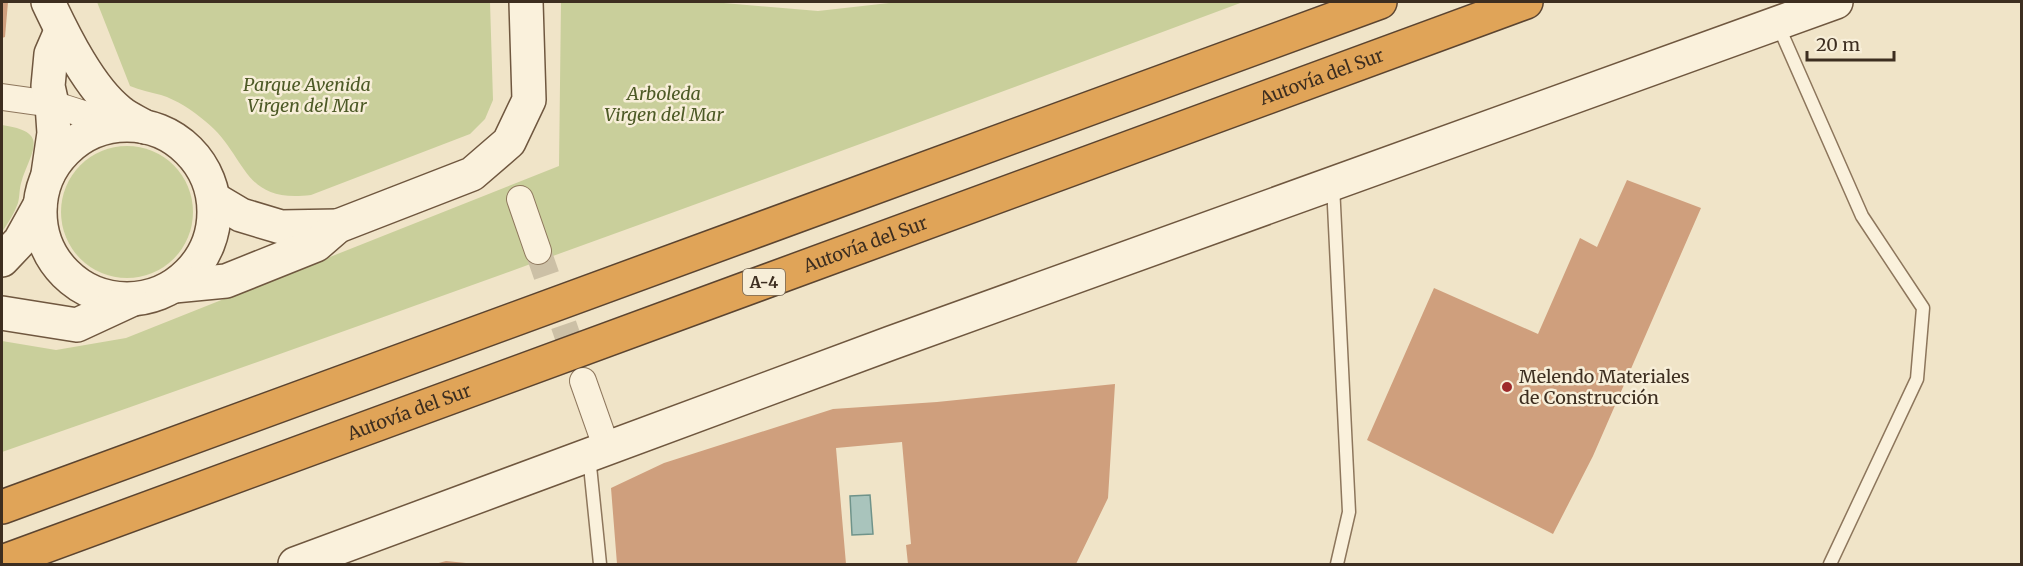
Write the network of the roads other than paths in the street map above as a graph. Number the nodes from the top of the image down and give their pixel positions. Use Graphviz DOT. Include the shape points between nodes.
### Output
graph roads {
  1 [pos="48,2"];
  2 [pos="526,2"];
  3 [pos="1380,2"];
  4 [pos="1526,2"];
  5 [pos="1836,2"];
  6 [pos="1777,24"];
  7 [pos="62,32"];
  8 [pos="2,97"];
  9 [pos="52,105"];
  10 [pos="131,126"];
  11 [pos="1333,184"];
  12 [pos="44,190"];
  13 [pos="214,199"];
  14 [pos="520,199"];
  15 [pos="338,226"];
  16 [pos="537,251"];
  17 [pos="2,260"];
  18 [pos="174,286"];
  19 [pos="131,300"];
  20 [pos="2,313"];
  21 [pos="584,381"];
  22 [pos="598,452"];
  23 [pos="2,507"];
  24 [pos="2,562"];
  25 [pos="295,564"];
  26 [pos="600,564"];
  27 [pos="1337,564"];
  28 [pos="1830,564"];
  1 -- 7 [label="main road"];
  2 -- 15 [label="main road" via="529,100 509,142 472,174"];
  3 -- 23 [label="highway"];
  4 -- 24 [label="highway, Autovía del Sur / A-4"];
  5 -- 6 [label="main road"];
  6 -- 11 [label="main road"];
  6 -- 28 [label="lane" via="1862,216 1923,308 1917,379"];
  7 -- 9 [label="main road" via="51,54 48,86"];
  7 -- 10 [label="main road" via="100,93"];
  8 -- 9 [label="street"];
  9 -- 10 [label="street"];
  9 -- 12 [label="main road" via="54,133"];
  10 -- 12 [label="main road" via="89,133 64,151"];
  10 -- 13 [label="main road" via="170,136 191,152 206,174"];
  11 -- 22 [label="main road"];
  11 -- 27 [label="lane" via="1349,512"];
  12 -- 17 [label="main road" via="20,241"];
  12 -- 19 [label="main road" via="43,234 55,261 75,282 102,296"];
  13 -- 15 [label="main road" via="241,215 281,227"];
  13 -- 18 [label="main road" via="214,224 207,249 193,270"];
  14 -- 16 [label="street"];
  15 -- 18 [label="main road" via="316,245 226,280"];
  18 -- 19 [label="main road" via="153,296"];
  19 -- 20 [label="main road" via="76,325"];
  21 -- 22 [label="street"];
  22 -- 25 [label="main road"];
  22 -- 26 [label="lane"];
}
